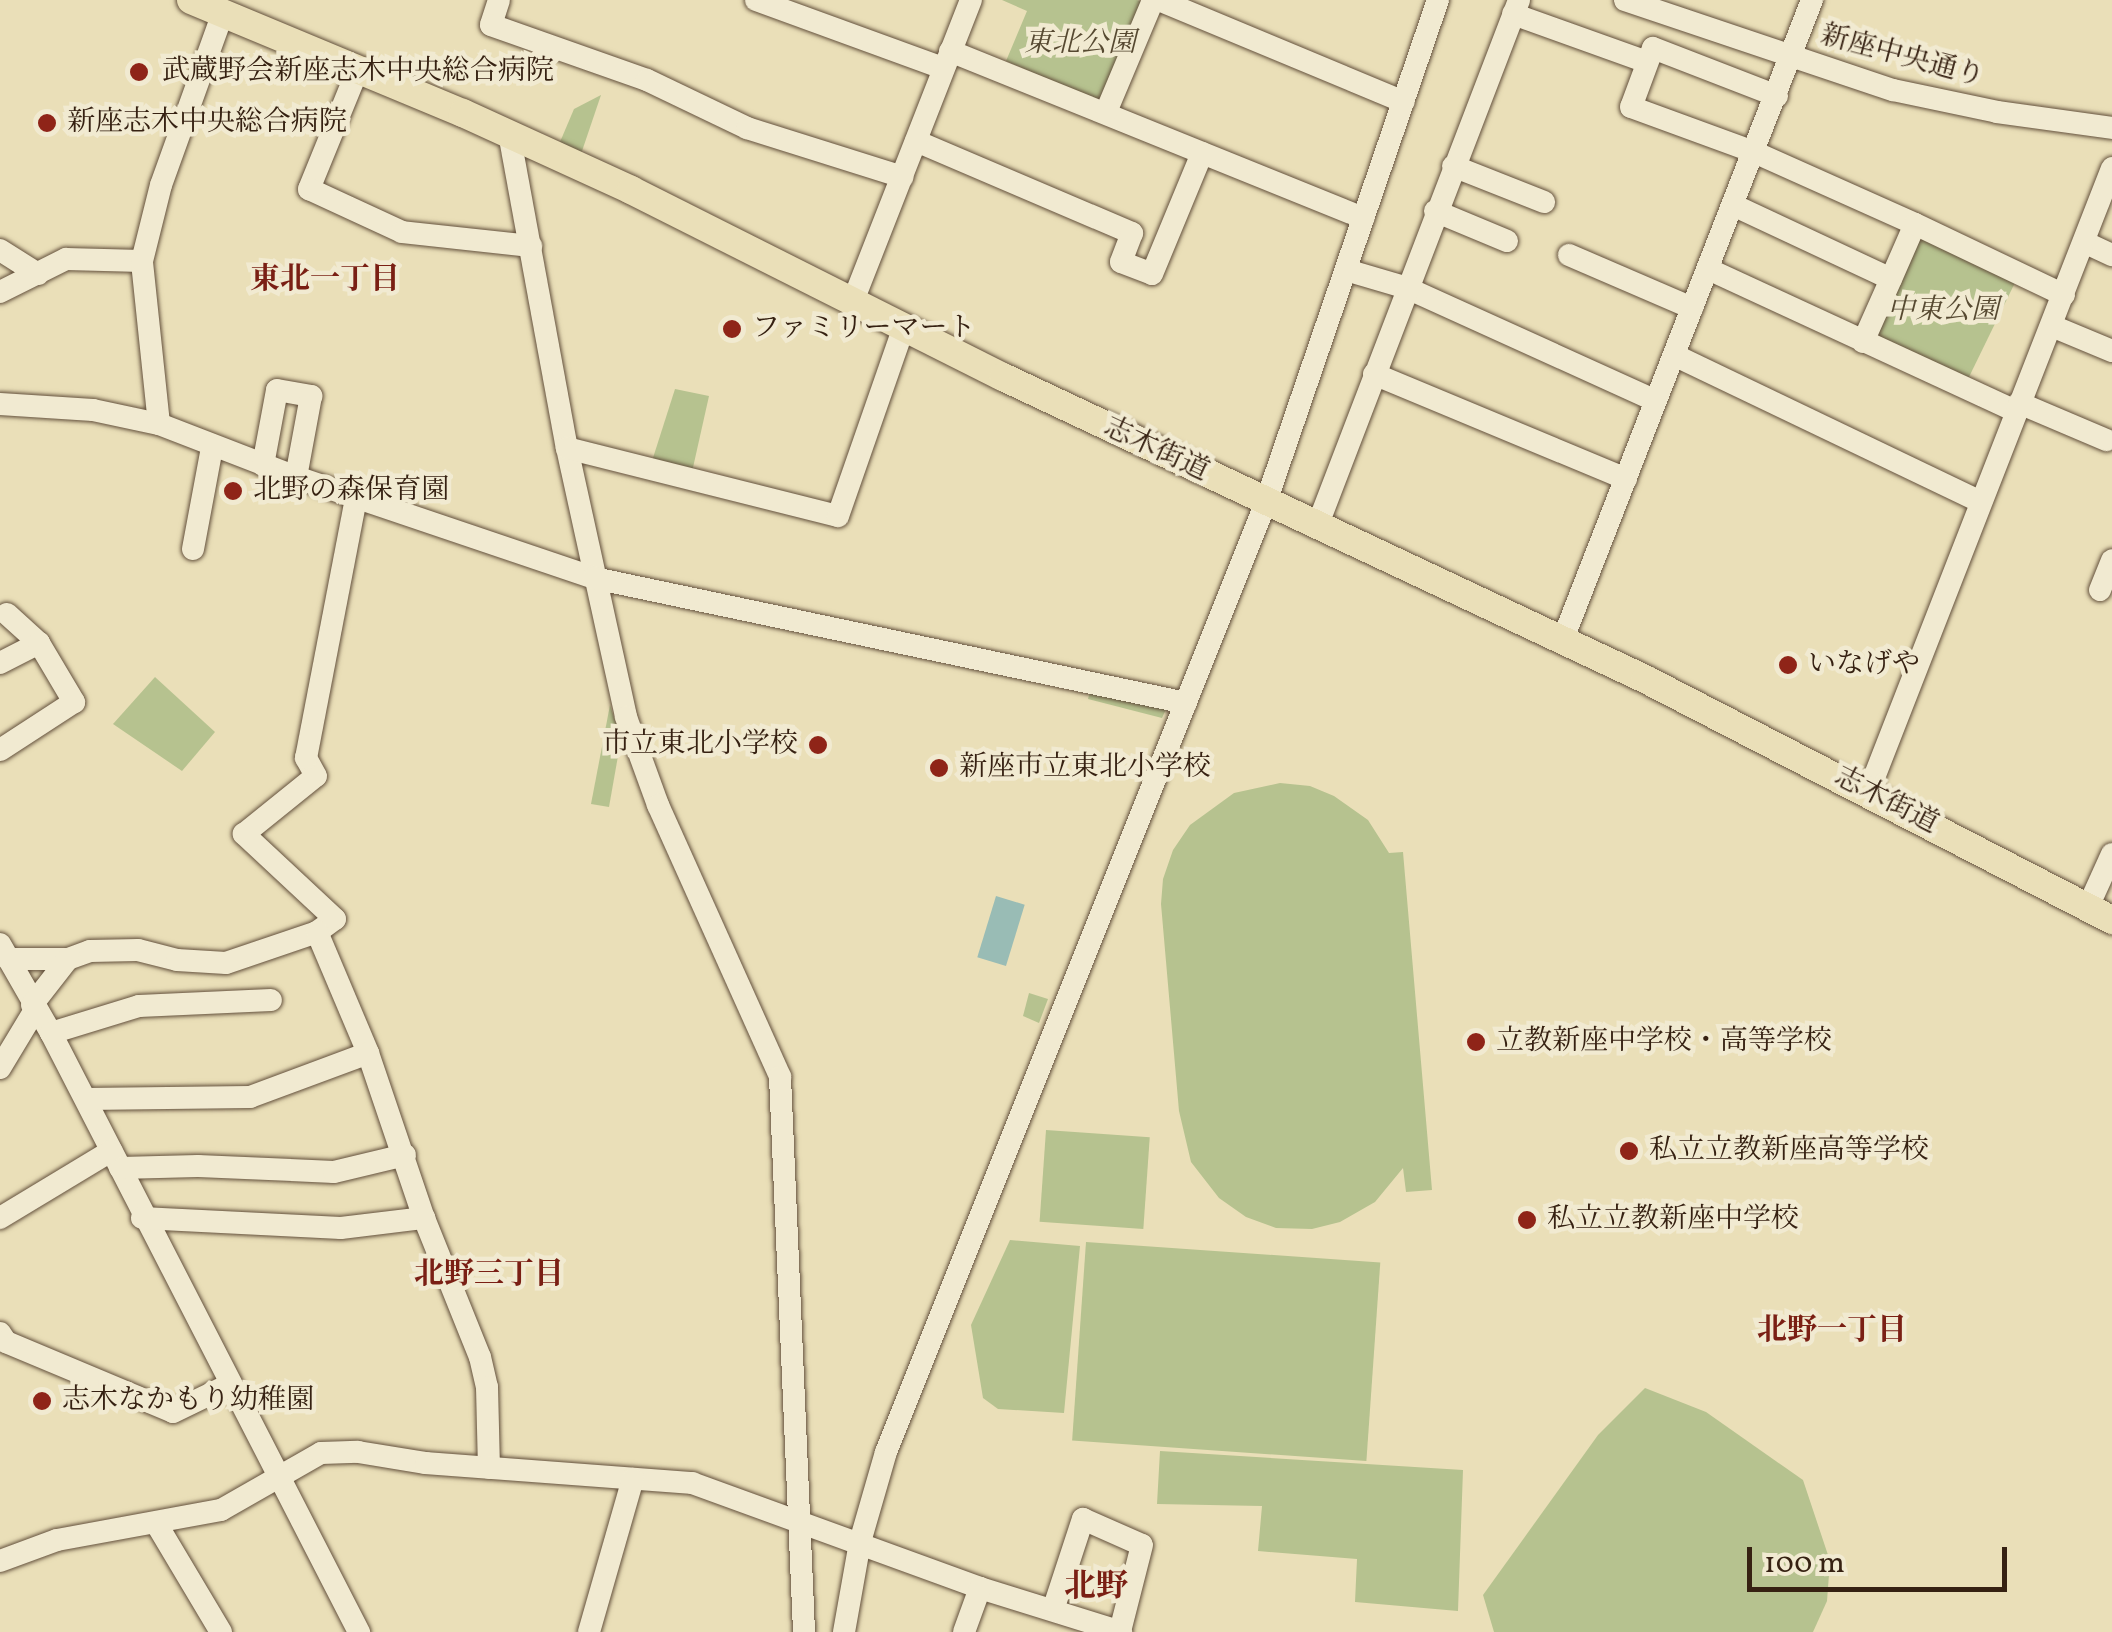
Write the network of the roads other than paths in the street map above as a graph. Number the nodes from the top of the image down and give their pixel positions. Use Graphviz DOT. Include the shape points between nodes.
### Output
graph roads {
  1 [pos="191,0"];
  2 [pos="756,0"];
  3 [pos="971,0"];
  4 [pos="1156,0"];
  5 [pos="1438,0"];
  6 [pos="1625,0"];
  7 [pos="1812,0"];
  8 [pos="491,2"];
  9 [pos="1516,7"];
  10 [pos="223,13"];
  11 [pos="1790,58"];
  12 [pos="947,59"];
  13 [pos="1647,62"];
  14 [pos="358,69"];
  15 [pos="1777,96"];
  16 [pos="1404,102"];
  17 [pos="1106,112"];
  18 [pos="2112,128"];
  19 [pos="508,133"];
  20 [pos="916,140"];
  21 [pos="1754,152"];
  22 [pos="1202,153"];
  23 [pos="1452,166"];
  24 [pos="2112,168"];
  25 [pos="902,177"];
  26 [pos="1544,202"];
  27 [pos="1732,205"];
  28 [pos="1435,211"];
  29 [pos="1364,218"];
  30 [pos="1915,224"];
  31 [pos="1507,241"];
  32 [pos="2086,243"];
  33 [pos="531,246"];
  34 [pos="0,250"];
  35 [pos="1569,255"];
  36 [pos="2112,255"];
  37 [pos="142,261"];
  38 [pos="1708,269"];
  39 [pos="1346,270"];
  40 [pos="38,274"];
  41 [pos="1891,279"];
  42 [pos="1407,288"];
  43 [pos="0,292"];
  44 [pos="2064,296"];
  45 [pos="853,301"];
  46 [pos="1692,308"];
  47 [pos="904,326"];
  48 [pos="2052,326"];
  49 [pos="1864,342"];
  50 [pos="2112,352"];
  51 [pos="1674,356"];
  52 [pos="1374,374"];
  53 [pos="1656,400"];
  54 [pos="0,404"];
  55 [pos="2018,407"];
  56 [pos="159,424"];
  57 [pos="2106,440"];
  58 [pos="212,447"];
  59 [pos="567,448"];
  60 [pos="263,465"];
  61 [pos="296,477"];
  62 [pos="1626,479"];
  63 [pos="356,498"];
  64 [pos="1266,502"];
  65 [pos="1981,502"];
  66 [pos="1318,524"];
  67 [pos="193,548"];
  68 [pos="2112,560"];
  69 [pos="594,578"];
  70 [pos="2100,590"];
  71 [pos="7,614"];
  72 [pos="1563,639"];
  73 [pos="39,643"];
  74 [pos="0,663"];
  75 [pos="1186,703"];
  76 [pos="0,750"];
  77 [pos="1868,792"];
  78 [pos="2112,854"];
  79 [pos="2100,913"];
  80 [pos="317,932"];
  81 [pos="4,952"];
  82 [pos="68,959"];
  83 [pos="271,1000"];
  84 [pos="34,1008"];
  85 [pos="51,1033"];
  86 [pos="368,1052"];
  87 [pos="0,1068"];
  88 [pos="86,1100"];
  89 [pos="405,1155"];
  90 [pos="115,1160"];
  91 [pos="0,1218"];
  92 [pos="142,1218"];
  93 [pos="424,1218"];
  94 [pos="0,1332"];
  95 [pos="232,1384"];
  96 [pos="488,1468"];
  97 [pos="278,1476"];
  98 [pos="633,1480"];
  99 [pos="800,1520"];
  100 [pos="156,1523"];
  101 [pos="860,1542"];
  102 [pos="0,1560"];
  103 [pos="980,1588"];
  104 [pos="1053,1610"];
  105 [pos="222,1632"];
  106 [pos="359,1632"];
  107 [pos="588,1632"];
  108 [pos="804,1632"];
  109 [pos="844,1632"];
  110 [pos="964,1632"];
  111 [pos="1120,1632"];
  1 -- 10 [label="main road, 志木街道"];
  2 -- 12 [label="street"];
  3 -- 12 [label="street"];
  4 -- 16 [label="street"];
  4 -- 17 [label="street"];
  5 -- 16 [label="street"];
  6 -- 11 [label="street, 新座中央通り"];
  7 -- 11 [label="street"];
  8 -- 25 [label="street" via="491,25 647,80 747,128"];
  9 -- 13 [label="street"];
  9 -- 23 [label="street"];
  10 -- 14 [label="main road, 志木街道"];
  10 -- 37 [label="street" via="161,185"];
  11 -- 15 [label="street"];
  11 -- 18 [label="street, 新座中央通り" via="1927,98"];
  12 -- 17 [label="street"];
  12 -- 20 [label="street"];
  13 -- 15 [label="street" via="1654,48"];
  13 -- 21 [label="street" via="1632,107"];
  14 -- 19 [label="main road, 志木街道"];
  14 -- 33 [label="street" via="309,189 402,232"];
  15 -- 21 [label="street"];
  16 -- 29 [label="street"];
  17 -- 22 [label="street"];
  19 -- 33 [label="street"];
  19 -- 45 [label="main road, 志木街道"];
  20 -- 22 [label="street" via="1132,233 1121,262 1152,274"];
  20 -- 25 [label="street"];
  21 -- 27 [label="street"];
  21 -- 30 [label="street"];
  22 -- 29 [label="street"];
  23 -- 26 [label="street"];
  23 -- 28 [label="street"];
  24 -- 32 [label="street"];
  25 -- 45 [label="street"];
  27 -- 38 [label="street"];
  27 -- 41 [label="street"];
  28 -- 31 [label="street"];
  28 -- 42 [label="street"];
  29 -- 39 [label="street"];
  30 -- 41 [label="street"];
  30 -- 44 [label="street"];
  32 -- 36 [label="street"];
  32 -- 44 [label="street"];
  33 -- 59 [label="street"];
  34 -- 40 [label="street"];
  35 -- 46 [label="street"];
  37 -- 40 [label="street" via="66,259"];
  37 -- 56 [label="street"];
  38 -- 46 [label="street"];
  38 -- 49 [label="street"];
  39 -- 42 [label="street"];
  39 -- 64 [label="street"];
  40 -- 43 [label="street"];
  41 -- 49 [label="street"];
  42 -- 52 [label="street"];
  42 -- 53 [label="street"];
  44 -- 48 [label="street"];
  45 -- 47 [label="main road, 志木街道"];
  46 -- 51 [label="street"];
  47 -- 59 [label="street" via="838,516"];
  47 -- 64 [label="main road, 志木街道"];
  48 -- 50 [label="street"];
  48 -- 55 [label="street"];
  49 -- 55 [label="street"];
  51 -- 53 [label="street"];
  51 -- 65 [label="street"];
  52 -- 62 [label="street"];
  52 -- 66 [label="street"];
  53 -- 62 [label="street"];
  54 -- 56 [label="street" via="93,410"];
  55 -- 57 [label="street"];
  55 -- 65 [label="street"];
  56 -- 58 [label="street"];
  58 -- 60 [label="street"];
  58 -- 67 [label="street"];
  59 -- 69 [label="street"];
  60 -- 61 [label="street"];
  60 -- 61 [label="street" via="277,390 311,396"];
  61 -- 63 [label="street"];
  62 -- 72 [label="street"];
  63 -- 69 [label="street"];
  63 -- 80 [label="street" via="306,758 316,776 244,834 336,918"];
  64 -- 66 [label="main road, 志木街道"];
  64 -- 75 [label="street"];
  65 -- 77 [label="street"];
  66 -- 72 [label="main road, 志木街道"];
  68 -- 70 [label="street"];
  69 -- 75 [label="street"];
  69 -- 99 [label="street" via="640,762 780,1077"];
  71 -- 73 [label="street"];
  72 -- 77 [label="main road, 志木街道"];
  73 -- 74 [label="street"];
  73 -- 76 [label="street" via="74,702"];
  75 -- 101 [label="street" via="906,1396"];
  77 -- 79 [label="main road, 志木街道"];
  78 -- 79 [label="street"];
  80 -- 82 [label="street" via="226,963 138,950"];
  80 -- 86 [label="street"];
  81 -- 82 [label="street"];
  81 -- 84 [label="street"];
  82 -- 84 [label="street"];
  83 -- 85 [label="street" via="139,1006"];
  84 -- 85 [label="street"];
  84 -- 87 [label="street"];
  85 -- 88 [label="street"];
  86 -- 88 [label="street" via="250,1096"];
  86 -- 89 [label="street"];
  88 -- 90 [label="street"];
  89 -- 90 [label="street" via="334,1172"];
  89 -- 93 [label="street"];
  90 -- 91 [label="street"];
  90 -- 92 [label="street"];
  92 -- 93 [label="street" via="341,1228"];
  92 -- 95 [label="street"];
  93 -- 96 [label="street" via="480,1357"];
  94 -- 95 [label="street" via="6,1342 172,1412"];
  95 -- 97 [label="street"];
  96 -- 97 [label="street" via="321,1453"];
  96 -- 98 [label="street"];
  97 -- 100 [label="street" via="221,1510"];
  97 -- 106 [label="street"];
  98 -- 99 [label="street" via="692,1484"];
  98 -- 107 [label="street"];
  99 -- 101 [label="street"];
  99 -- 108 [label="street"];
  100 -- 102 [label="street" via="57,1540"];
  100 -- 105 [label="street"];
  101 -- 103 [label="street"];
  101 -- 109 [label="street"];
  103 -- 104 [label="street"];
  103 -- 110 [label="street"];
  104 -- 111 [label="street"];
  104 -- 111 [label="street" via="1084,1520 1142,1545"];
}
